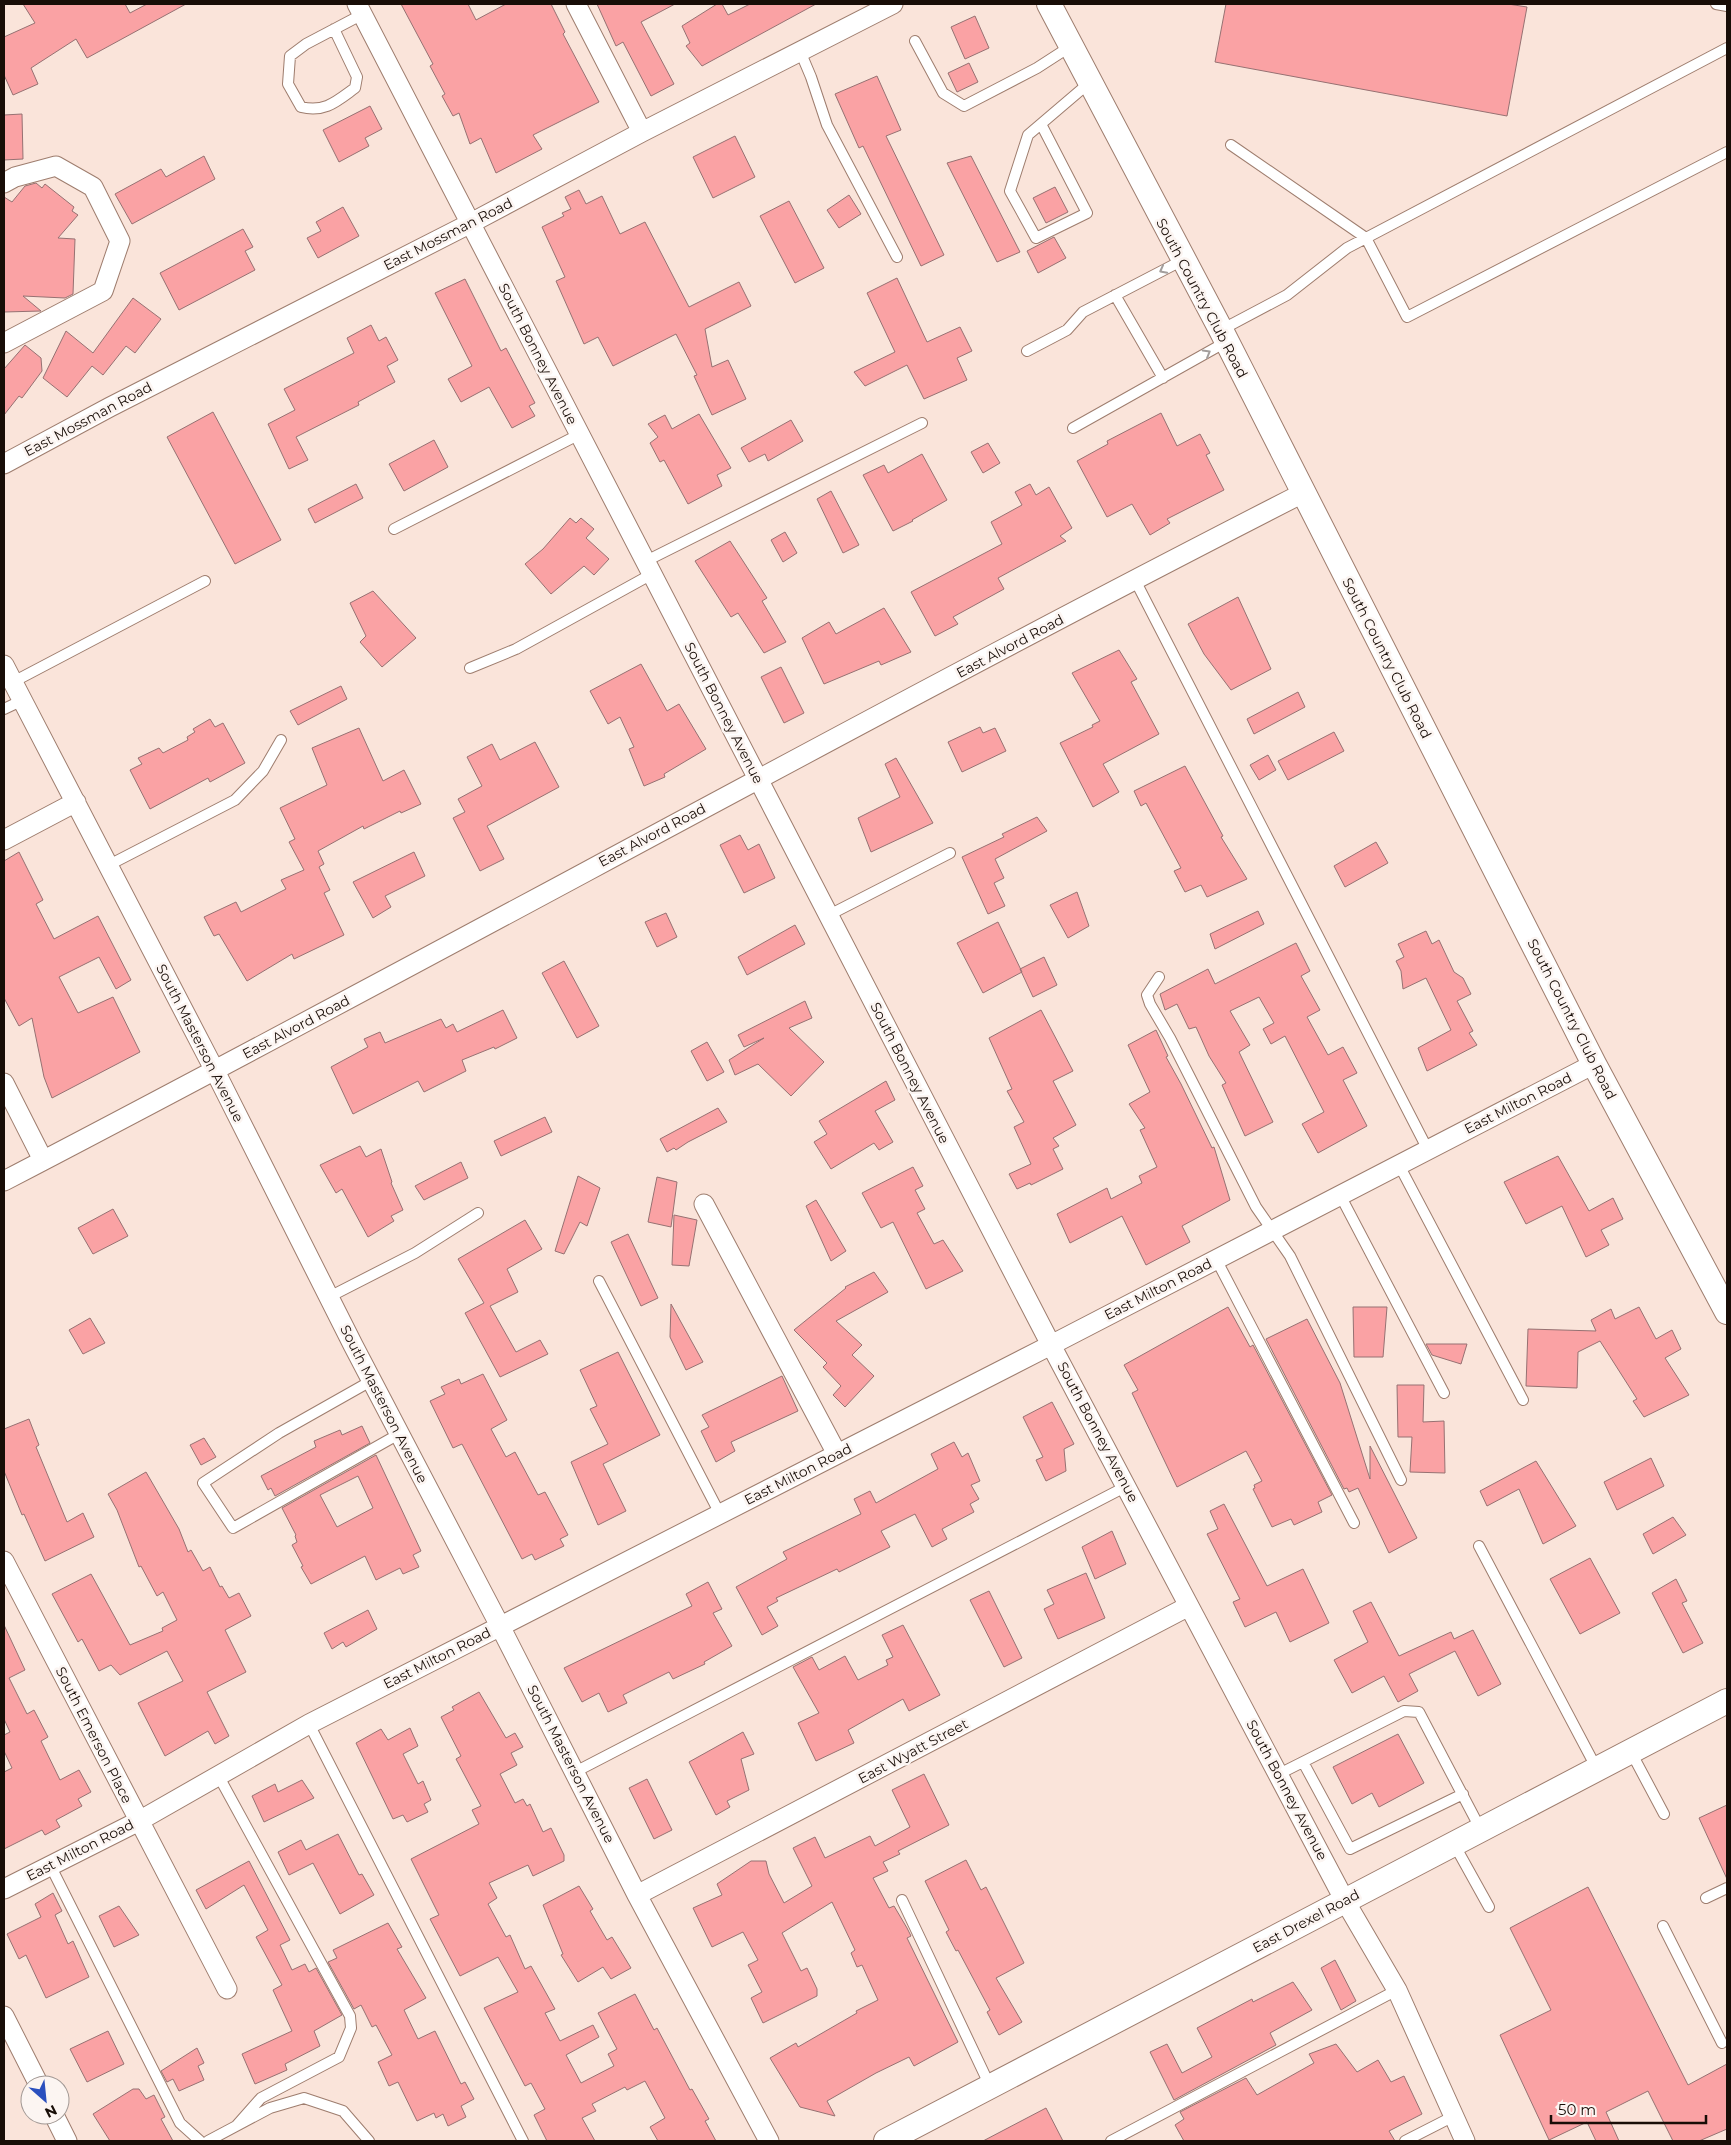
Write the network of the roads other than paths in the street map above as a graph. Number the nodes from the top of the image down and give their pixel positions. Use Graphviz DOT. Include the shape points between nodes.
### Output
graph roads {
  1 [pos="576,4"];
  2 [pos="893,4"];
  3 [pos="1049,4"];
  4 [pos="1716,4"];
  5 [pos="1727,6"];
  6 [pos="360,9"];
  7 [pos="334,29"];
  8 [pos="915,41"];
  9 [pos="1071,46"];
  10 [pos="1727,48"];
  11 [pos="800,51"];
  12 [pos="1090,83"];
  13 [pos="1041,124"];
  14 [pos="642,132"];
  15 [pos="1231,145"];
  16 [pos="1727,152"];
  17 [pos="4,183"];
  18 [pos="471,223"];
  19 [pos="1366,238"];
  20 [pos="897,257"];
  21 [pos="1183,260"];
  22 [pos="1115,295"];
  23 [pos="1223,336"];
  24 [pos="4,343"];
  25 [pos="1027,350"];
  26 [pos="1163,378"];
  27 [pos="922,422"];
  28 [pos="1073,428"];
  29 [pos="580,434"];
  30 [pos="4,464"];
  31 [pos="1303,493"];
  32 [pos="394,529"];
  33 [pos="649,567"];
  34 [pos="1135,580"];
  35 [pos="205,581"];
  36 [pos="4,665"];
  37 [pos="470,668"];
  38 [pos="13,682"];
  39 [pos="23,700"];
  40 [pos="4,710"];
  41 [pos="281,740"];
  42 [pos="758,778"];
  43 [pos="76,802"];
  44 [pos="4,840"];
  45 [pos="950,853"];
  46 [pos="109,865"];
  47 [pos="829,915"];
  48 [pos="1159,977"];
  49 [pos="1594,1064"];
  50 [pos="215,1071"];
  51 [pos="4,1083"];
  52 [pos="1428,1150"];
  53 [pos="44,1160"];
  54 [pos="1400,1165"];
  55 [pos="4,1181"];
  56 [pos="1340,1195"];
  57 [pos="704,1204"];
  58 [pos="478,1213"];
  59 [pos="1271,1231"];
  60 [pos="1216,1259"];
  61 [pos="599,1281"];
  62 [pos="329,1297"];
  63 [pos="1727,1312"];
  64 [pos="1051,1345"];
  65 [pos="371,1381"];
  66 [pos="1444,1393"];
  67 [pos="1523,1400"];
  68 [pos="399,1434"];
  69 [pos="837,1454"];
  70 [pos="1401,1480"];
  71 [pos="1127,1486"];
  72 [pos="720,1514"];
  73 [pos="1354,1523"];
  74 [pos="1479,1546"];
  75 [pos="4,1562"];
  76 [pos="1189,1606"];
  77 [pos="500,1626"];
  78 [pos="1727,1701"];
  79 [pos="309,1724"];
  80 [pos="1631,1752"];
  81 [pos="1303,1762"];
  82 [pos="1597,1769"];
  83 [pos="575,1772"];
  84 [pos="1279,1774"];
  85 [pos="218,1775"];
  86 [pos="1463,1794"];
  87 [pos="1664,1814"];
  88 [pos="139,1821"];
  89 [pos="1481,1830"];
  90 [pos="1454,1844"];
  91 [pos="50,1865"];
  92 [pos="1727,1888"];
  93 [pos="4,1889"];
  94 [pos="637,1895"];
  95 [pos="1706,1898"];
  96 [pos="902,1900"];
  97 [pos="1345,1901"];
  98 [pos="1489,1907"];
  99 [pos="1663,1926"];
  100 [pos="226,1989"];
  101 [pos="1397,1990"];
  102 [pos="4,2016"];
  103 [pos="1722,2043"];
  104 [pos="34,2075"];
  105 [pos="990,2086"];
  106 [pos="1454,2116"];
  107 [pos="59,2125"];
  108 [pos="237,2125"];
  109 [pos="67,2141"];
  110 [pos="200,2141"];
  111 [pos="208,2141"];
  112 [pos="369,2141"];
  113 [pos="523,2141"];
  114 [pos="769,2141"];
  115 [pos="886,2141"];
  116 [pos="1111,2141"];
  117 [pos="1405,2141"];
  118 [pos="1465,2141"];
  1 -- 14 [label="street"];
  2 -- 11 [label="street, East Mossman Road"];
  3 -- 9 [label="street, South Country Club Road"];
  4 -- 5 [label="lane"];
  6 -- 7 [label="lane"];
  6 -- 18 [label="street, South Bonney Avenue"];
  7 -- 7 [label="lane" via="290,56 288,84 301,108 314,110 334,103 355,88 357,77"];
  8 -- 9 [label="lane" via="943,93 964,106 1037,68"];
  9 -- 12 [label="street, South Country Club Road"];
  10 -- 19 [label="lane"];
  11 -- 14 [label="street, East Mossman Road"];
  11 -- 20 [label="lane" via="827,125"];
  12 -- 13 [label="lane"];
  12 -- 21 [label="street, South Country Club Road"];
  13 -- 13 [label="lane" via="1028,135 1010,191 1036,238 1087,213"];
  14 -- 18 [label="street, East Mossman Road"];
  15 -- 19 [label="lane"];
  16 -- 19 [label="lane" via="1407,317"];
  17 -- 24 [label="street" via="56,166 93,187 120,242 103,291"];
  18 -- 29 [label="street, South Bonney Avenue"];
  18 -- 30 [label="street, East Mossman Road"];
  19 -- 23 [label="lane"];
  21 -- 22 [label="lane, one-way"];
  21 -- 23 [label="street, South Country Club Road"];
  22 -- 25 [label="lane" via="1083,312 1067,330"];
  22 -- 26 [label="lane"];
  26 -- 23 [label="lane, one-way"];
  23 -- 31 [label="street, South Country Club Road"];
  26 -- 28 [label="lane"];
  27 -- 33 [label="lane"];
  29 -- 32 [label="lane"];
  29 -- 33 [label="street, South Bonney Avenue"];
  31 -- 34 [label="street, East Alvord Road"];
  31 -- 49 [label="street, South Country Club Road"];
  33 -- 37 [label="lane" via="516,649"];
  33 -- 42 [label="street, South Bonney Avenue"];
  34 -- 42 [label="street, East Alvord Road"];
  34 -- 52 [label="lane"];
  35 -- 38 [label="lane"];
  36 -- 38 [label="street, South Masterson Avenue"];
  38 -- 39 [label="street, South Masterson Avenue"];
  39 -- 40 [label="lane"];
  39 -- 43 [label="street, South Masterson Avenue"];
  41 -- 46 [label="lane" via="263,771 234,800"];
  42 -- 47 [label="street, South Bonney Avenue"];
  42 -- 50 [label="street, East Alvord Road"];
  43 -- 44 [label="street"];
  43 -- 46 [label="street, South Masterson Avenue"];
  45 -- 47 [label="lane"];
  46 -- 50 [label="street, South Masterson Avenue"];
  47 -- 64 [label="street, South Bonney Avenue"];
  48 -- 59 [label="lane" via="1147,995 1150,1004"];
  49 -- 52 [label="street, East Milton Road"];
  49 -- 63 [label="street, South Country Club Road"];
  50 -- 53 [label="street, East Alvord Road"];
  50 -- 62 [label="street, South Masterson Avenue"];
  51 -- 53 [label="street"];
  52 -- 54 [label="street, East Milton Road"];
  53 -- 55 [label="street, East Alvord Road"];
  54 -- 56 [label="street, East Milton Road"];
  54 -- 67 [label="lane"];
  56 -- 59 [label="street, East Milton Road"];
  56 -- 66 [label="lane"];
  57 -- 69 [label="street"];
  58 -- 62 [label="lane" via="415,1254"];
  59 -- 60 [label="street, East Milton Road"];
  59 -- 70 [label="lane" via="1290,1256"];
  60 -- 64 [label="street, East Milton Road"];
  60 -- 73 [label="lane"];
  61 -- 72 [label="lane"];
  62 -- 65 [label="street, South Masterson Avenue"];
  64 -- 69 [label="street, East Milton Road"];
  64 -- 71 [label="street, South Bonney Avenue"];
  65 -- 68 [label="street, South Masterson Avenue"];
  65 -- 68 [label="lane" via="279,1433 203,1483 233,1528"];
  68 -- 77 [label="street, South Masterson Avenue"];
  69 -- 72 [label="street, East Milton Road"];
  71 -- 76 [label="street, South Bonney Avenue"];
  71 -- 83 [label="lane"];
  72 -- 77 [label="street, East Milton Road"];
  74 -- 82 [label="lane"];
  75 -- 88 [label="street, South Emerson Place"];
  76 -- 84 [label="street, South Bonney Avenue"];
  76 -- 94 [label="street, East Wyatt Street"];
  77 -- 79 [label="street, East Milton Road"];
  77 -- 83 [label="street, South Masterson Avenue"];
  78 -- 80 [label="street, East Drexel Road"];
  79 -- 85 [label="street, East Milton Road"];
  79 -- 113 [label="lane"];
  80 -- 82 [label="street, East Drexel Road"];
  80 -- 87 [label="lane"];
  81 -- 84 [label="lane"];
  81 -- 86 [label="lane" via="1404,1711 1418,1712"];
  81 -- 86 [label="lane" via="1350,1849"];
  82 -- 89 [label="street, East Drexel Road"];
  83 -- 94 [label="street, South Masterson Avenue"];
  84 -- 97 [label="street, South Bonney Avenue"];
  85 -- 88 [label="street, East Milton Road"];
  85 -- 108 [label="lane" via="350,2016 351,2028 339,2057 261,2098"];
  86 -- 89 [label="lane"];
  88 -- 91 [label="street, East Milton Road"];
  88 -- 100 [label="street, South Emerson Place"];
  89 -- 90 [label="street, East Drexel Road"];
  90 -- 97 [label="street, East Drexel Road"];
  90 -- 98 [label="lane"];
  91 -- 93 [label="street, East Milton Road"];
  91 -- 110 [label="lane" via="180,2124"];
  92 -- 95 [label="lane"];
  94 -- 114 [label="street, South Masterson Avenue"];
  96 -- 105 [label="lane"];
  97 -- 101 [label="street, South Bonney Avenue"];
  97 -- 105 [label="street, East Drexel Road"];
  99 -- 103 [label="lane"];
  101 -- 106 [label="street, South Bonney Avenue"];
  101 -- 116 [label="lane"];
  102 -- 104 [label="street"];
  105 -- 115 [label="street, East Drexel Road"];
  106 -- 117 [label="lane"];
  106 -- 118 [label="street, South Bonney Avenue"];
  107 -- 109 [label="street"];
  108 -- 111 [label="lane"];
  108 -- 112 [label="lane" via="270,2108 304,2098 343,2111"];
}
